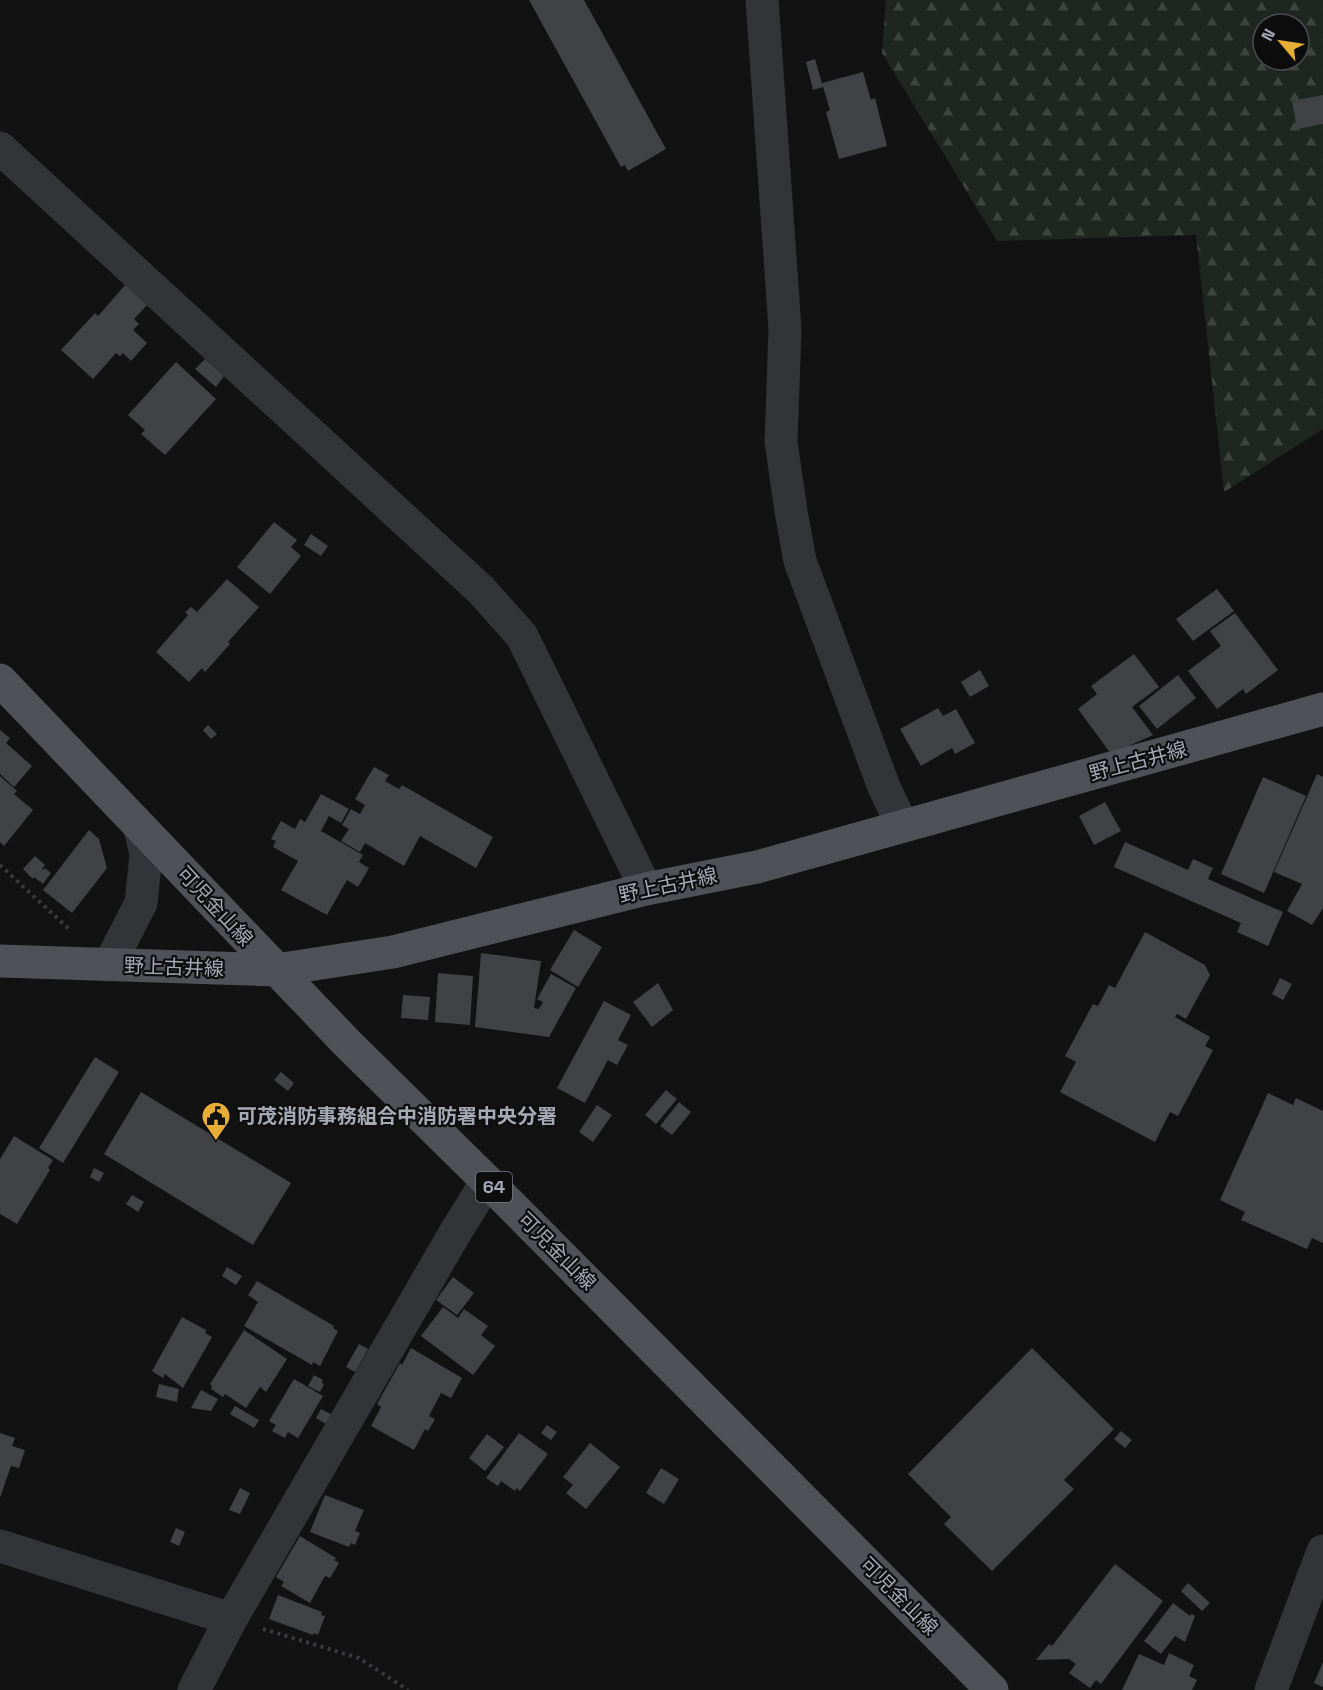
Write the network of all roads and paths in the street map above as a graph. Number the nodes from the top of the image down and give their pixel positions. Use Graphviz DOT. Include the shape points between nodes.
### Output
graph roads {
  1 [pos="762,0"];
  2 [pos="0,148"];
  3 [pos="0,680"];
  4 [pos="1323,709"];
  5 [pos="902,825"];
  6 [pos="140,827"];
  7 [pos="0,865"];
  8 [pos="646,889"];
  9 [pos="0,961"];
  10 [pos="109,965"];
  11 [pos="276,970"];
  12 [pos="487,1181"];
  13 [pos="0,1546"];
  14 [pos="1323,1551"];
  15 [pos="231,1619"];
  16 [pos="985,1687"];
  17 [pos="194,1690"];
  18 [pos="408,1690"];
  19 [pos="1270,1690"];
  1 -- 5 [label="street" via="785,329 781,442 791,511 800,561 884,787"];
  2 -- 8 [label="street" via="481,590 522,636"];
  3 -- 6 [label="main road, 可児金山線 / 64"];
  4 -- 5 [label="main road, 野上古井線"];
  5 -- 8 [label="main road, 野上古井線" via="757,867"];
  6 -- 10 [label="street" via="146,855 141,903"];
  6 -- 11 [label="main road, 可児金山線 / 64"];
  7 -- 10 [label="path"];
  8 -- 11 [label="main road, 野上古井線" via="393,952"];
  9 -- 10 [label="main road, 野上古井線"];
  10 -- 11 [label="main road, 野上古井線"];
  11 -- 12 [label="main road, 可児金山線 / 64"];
  12 -- 15 [label="street"];
  12 -- 16 [label="main road, 可児金山線 / 64"];
  13 -- 15 [label="street"];
  14 -- 19 [label="street"];
  15 -- 17 [label="street"];
  15 -- 18 [label="path" via="359,1658"];
}
